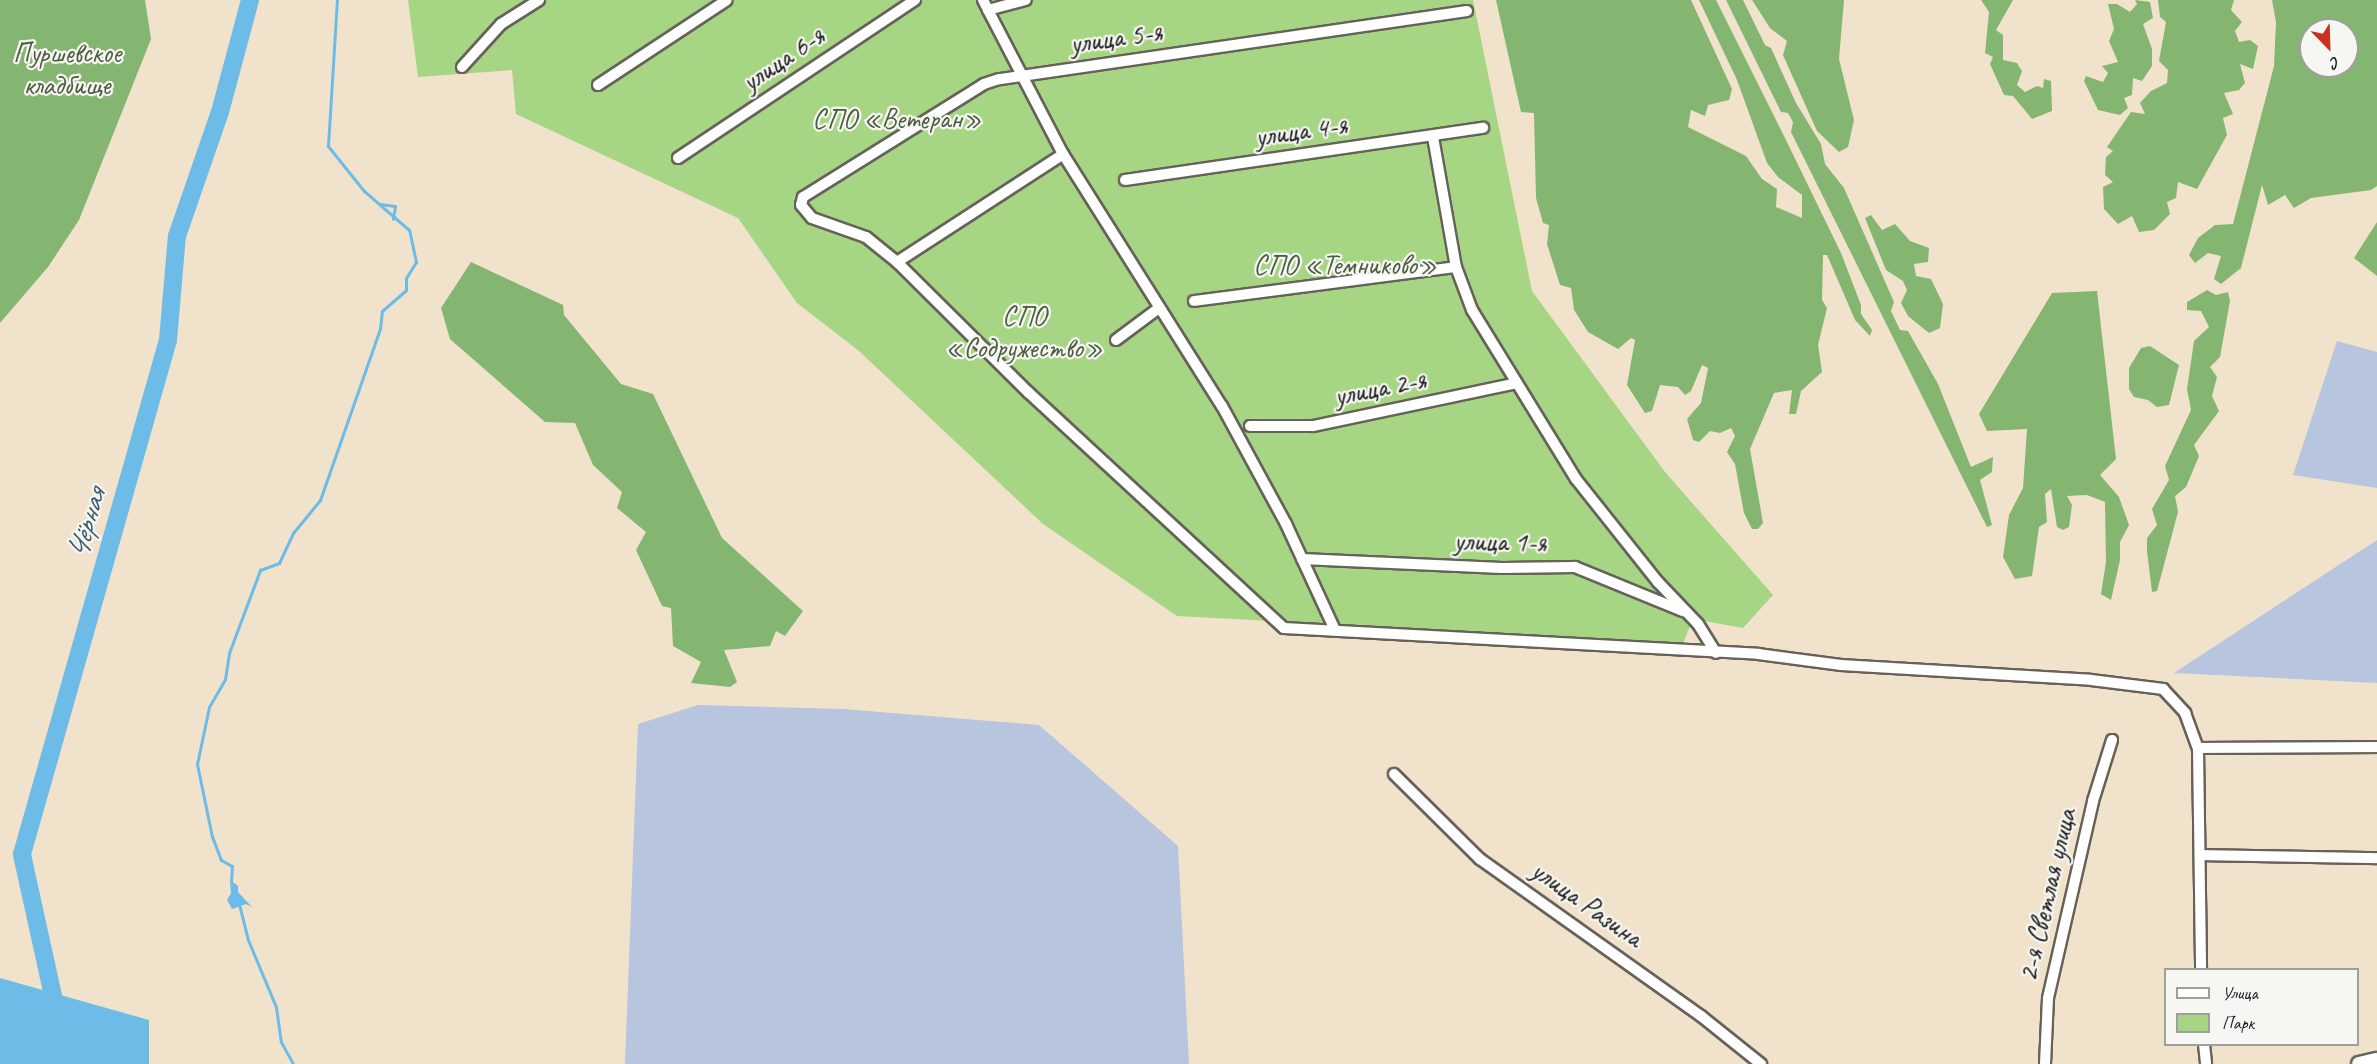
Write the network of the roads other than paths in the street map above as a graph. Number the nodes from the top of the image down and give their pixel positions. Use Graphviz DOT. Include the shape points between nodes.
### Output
graph roads {
  1 [pos="539,0"];
  2 [pos="727,0"];
  3 [pos="915,0"];
  4 [pos="1026,0"];
  5 [pos="985,5"];
  6 [pos="1467,11"];
  7 [pos="462,67"];
  8 [pos="1022,75"];
  9 [pos="598,85"];
  10 [pos="1483,128"];
  11 [pos="1433,137"];
  12 [pos="1063,154"];
  13 [pos="678,158"];
  14 [pos="1125,180"];
  15 [pos="897,262"];
  16 [pos="1456,267"];
  17 [pos="1194,301"];
  18 [pos="1159,308"];
  19 [pos="1116,340"];
  20 [pos="1517,383"];
  21 [pos="1250,426"];
  22 [pos="1302,559"];
  23 [pos="1688,614"];
  24 [pos="1335,630"];
  25 [pos="1716,653"];
  26 [pos="2112,740"];
  27 [pos="2377,747"];
  28 [pos="2198,748"];
  29 [pos="1394,774"];
  30 [pos="2202,855"];
  31 [pos="2377,858"];
  32 [pos="2201,968"];
  33 [pos="2204,1046"];
  34 [pos="2377,1060"];
  35 [pos="1761,1064"];
  36 [pos="2045,1064"];
  37 [pos="2206,1064"];
  38 [pos="2359,1064"];
  1 -- 7 [label="street" via="501,24"];
  2 -- 9 [label="street"];
  3 -- 13 [label="street, улица 6-я"];
  4 -- 5 [label="street"];
  5 -- 8 [label="street"];
  6 -- 8 [label="street, улица 5-я"];
  8 -- 12 [label="street"];
  8 -- 15 [label="street, улица 5-я" via="984,84 803,197 804,213 866,237"];
  10 -- 11 [label="street, улица 4-я"];
  11 -- 14 [label="street, улица 4-я"];
  11 -- 16 [label="street"];
  12 -- 15 [label="street"];
  12 -- 18 [label="street"];
  15 -- 24 [label="street" via="989,356 1284,628"];
  16 -- 17 [label="street"];
  16 -- 20 [label="street" via="1472,310"];
  18 -- 19 [label="street"];
  18 -- 22 [label="street" via="1222,406"];
  20 -- 21 [label="street, улица 2-я" via="1313,426"];
  20 -- 23 [label="street" via="1598,507"];
  22 -- 23 [label="street, улица 1-я" via="1502,568 1575,567"];
  22 -- 24 [label="street"];
  23 -- 25 [label="street"];
  24 -- 25 [label="street"];
  25 -- 28 [label="street" via="2157,686 2170,694 2184,713"];
  26 -- 36 [label="street, 2-я Светлая улица" via="2093,801 2048,998"];
  27 -- 28 [label="street"];
  28 -- 30 [label="street"];
  29 -- 35 [label="street, улица Разина" via="1471,852 1692,1008"];
  30 -- 31 [label="street"];
  30 -- 32 [label="street"];
  33 -- 37 [label="street"];
  34 -- 38 [label="street"];
}
